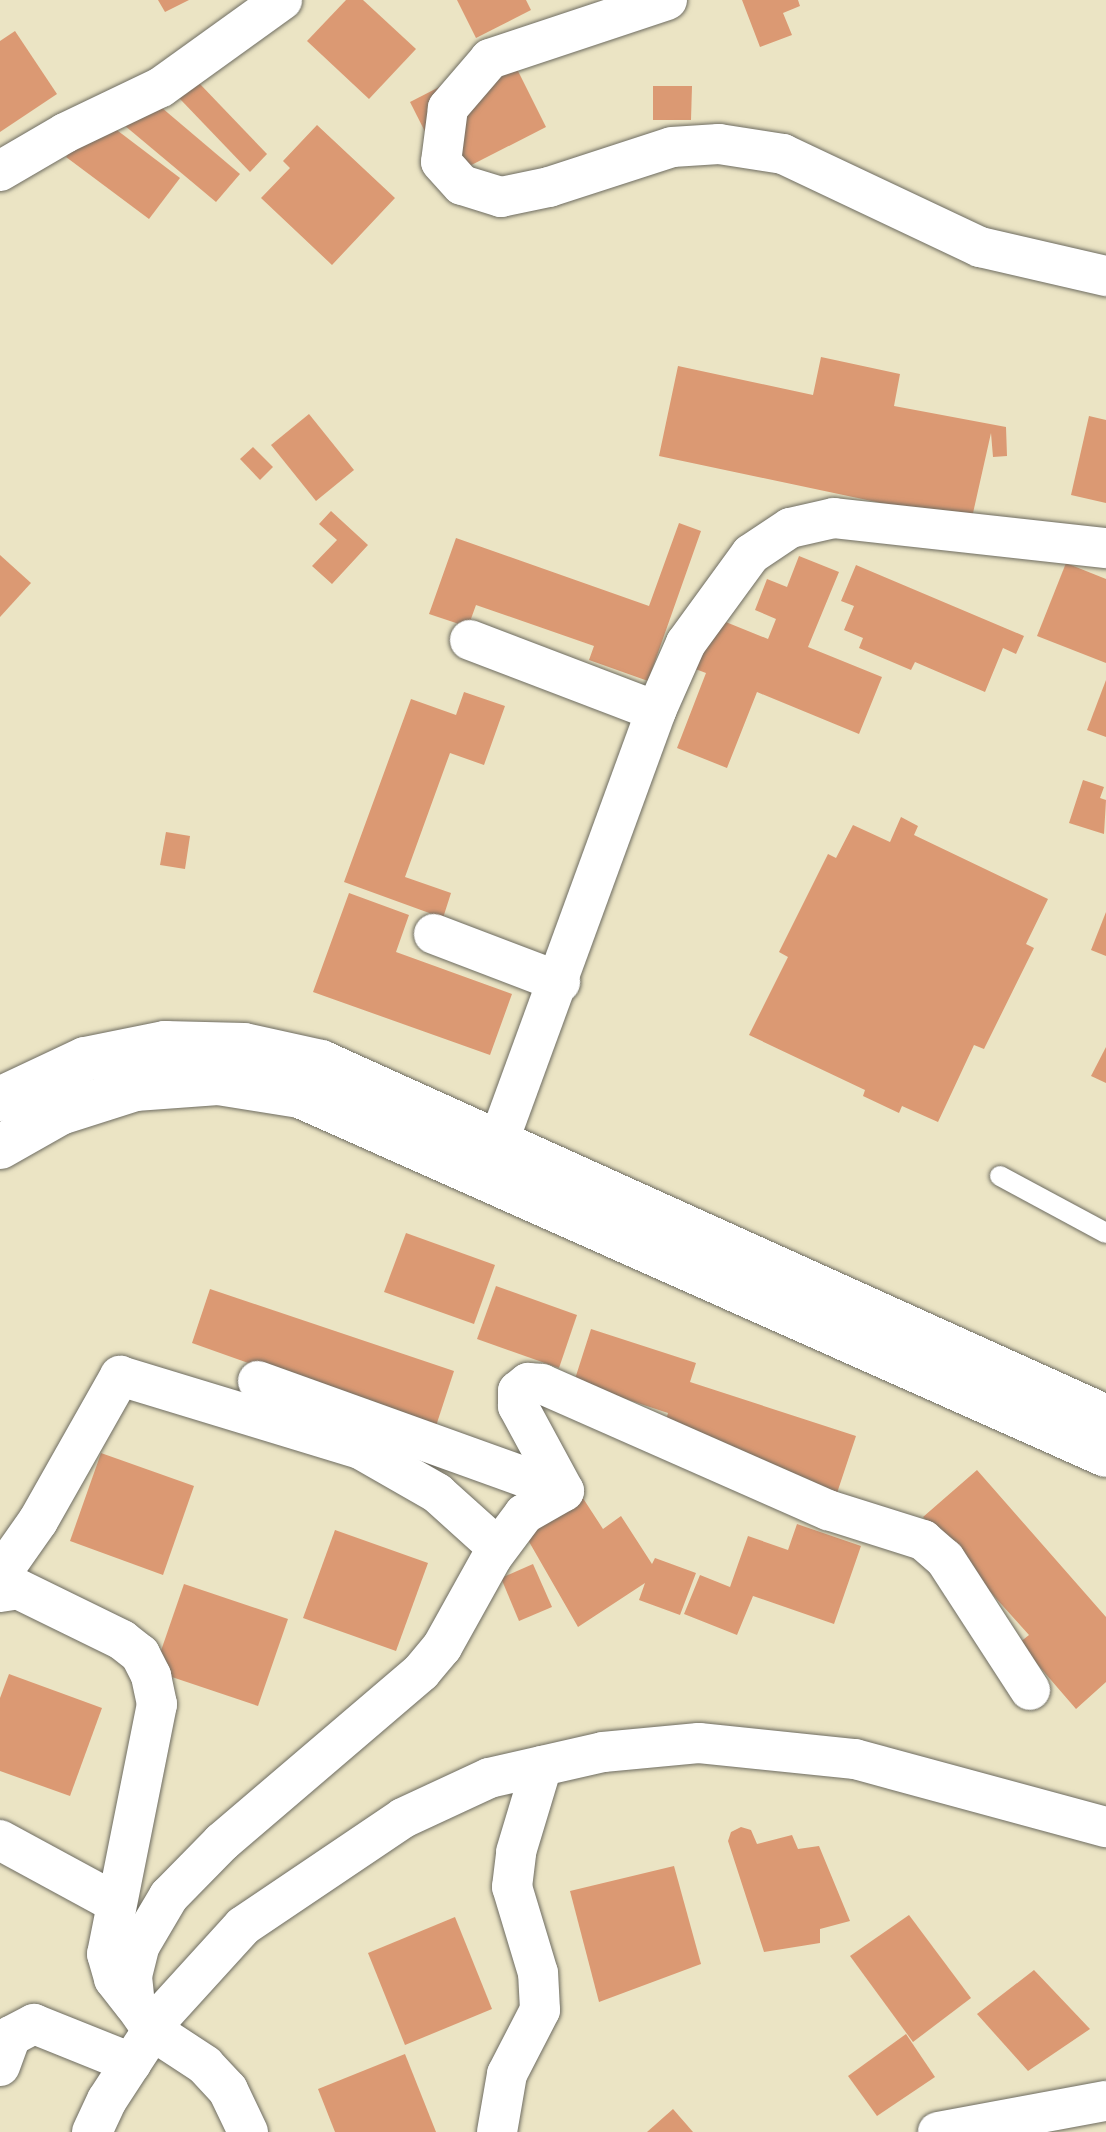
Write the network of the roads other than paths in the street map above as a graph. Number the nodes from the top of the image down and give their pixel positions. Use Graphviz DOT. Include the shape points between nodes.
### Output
graph roads {
  1 [pos="282,0"];
  2 [pos="667,0"];
  3 [pos="0,171"];
  4 [pos="1106,276"];
  5 [pos="1106,548"];
  6 [pos="470,640"];
  7 [pos="656,711"];
  8 [pos="434,934"];
  9 [pos="560,982"];
  10 [pos="0,1099"];
  11 [pos="499,1140"];
  12 [pos="0,1147"];
  13 [pos="1000,1176"];
  14 [pos="538,1182"];
  15 [pos="1106,1233"];
  16 [pos="258,1381"];
  17 [pos="1106,1417"];
  18 [pos="1106,1455"];
  19 [pos="564,1491"];
  20 [pos="498,1548"];
  21 [pos="1,1590"];
  22 [pos="1030,1690"];
  23 [pos="542,1766"];
  24 [pos="1106,1827"];
  25 [pos="0,1840"];
  26 [pos="114,1902"];
  27 [pos="141,2035"];
  28 [pos="0,2066"];
  29 [pos="1106,2101"];
  30 [pos="92,2132"];
  31 [pos="248,2132"];
  32 [pos="497,2132"];
  33 [pos="938,2132"];
  1 -- 3 [label="street" via="161,87"];
  2 -- 4 [label="street" via="490,59 448,108 441,162 462,185 501,197 672,147 719,144 783,154 980,247"];
  5 -- 7 [label="street" via="834,518 790,528 751,554 723,588 686,643"];
  6 -- 7 [label="street"];
  7 -- 9 [label="street"];
  8 -- 9 [label="street"];
  9 -- 11 [label="street"];
  10 -- 11 [label="main road" via="46,1074 126,1049 165,1043 244,1045 321,1062"];
  11 -- 14 [label="main road"];
  12 -- 14 [label="main road" via="95,1100 149,1087 218,1083 259,1087 339,1110"];
  13 -- 15 [label="lane"];
  14 -- 17 [label="main road"];
  14 -- 18 [label="main road"];
  16 -- 19 [label="street"];
  19 -- 20 [label="street" via="524,1514"];
  19 -- 22 [label="street" via="518,1406 518,1391 528,1383 542,1384 828,1510 923,1540 945,1559"];
  20 -- 21 [label="street" via="437,1493 360,1449 120,1376"];
  20 -- 27 [label="street" via="442,1647 421,1672 222,1842 169,1896 140,1945 132,1976"];
  21 -- 26 [label="street" via="18,1589 122,1640 140,1654 151,1676 157,1704"];
  23 -- 24 [label="street" via="603,1752 699,1743 855,1759"];
  23 -- 27 [label="street" via="489,1778 403,1818 333,1861 243,1926"];
  23 -- 32 [label="street" via="516,1852 512,1887 538,1973 540,2010 507,2074"];
  25 -- 26 [label="street"];
  26 -- 27 [label="street" via="107,1954"];
  27 -- 28 [label="street" via="34,2024 11,2036"];
  27 -- 30 [label="street"];
  27 -- 31 [label="street" via="205,2065 228,2090"];
  29 -- 33 [label="street"];
}
